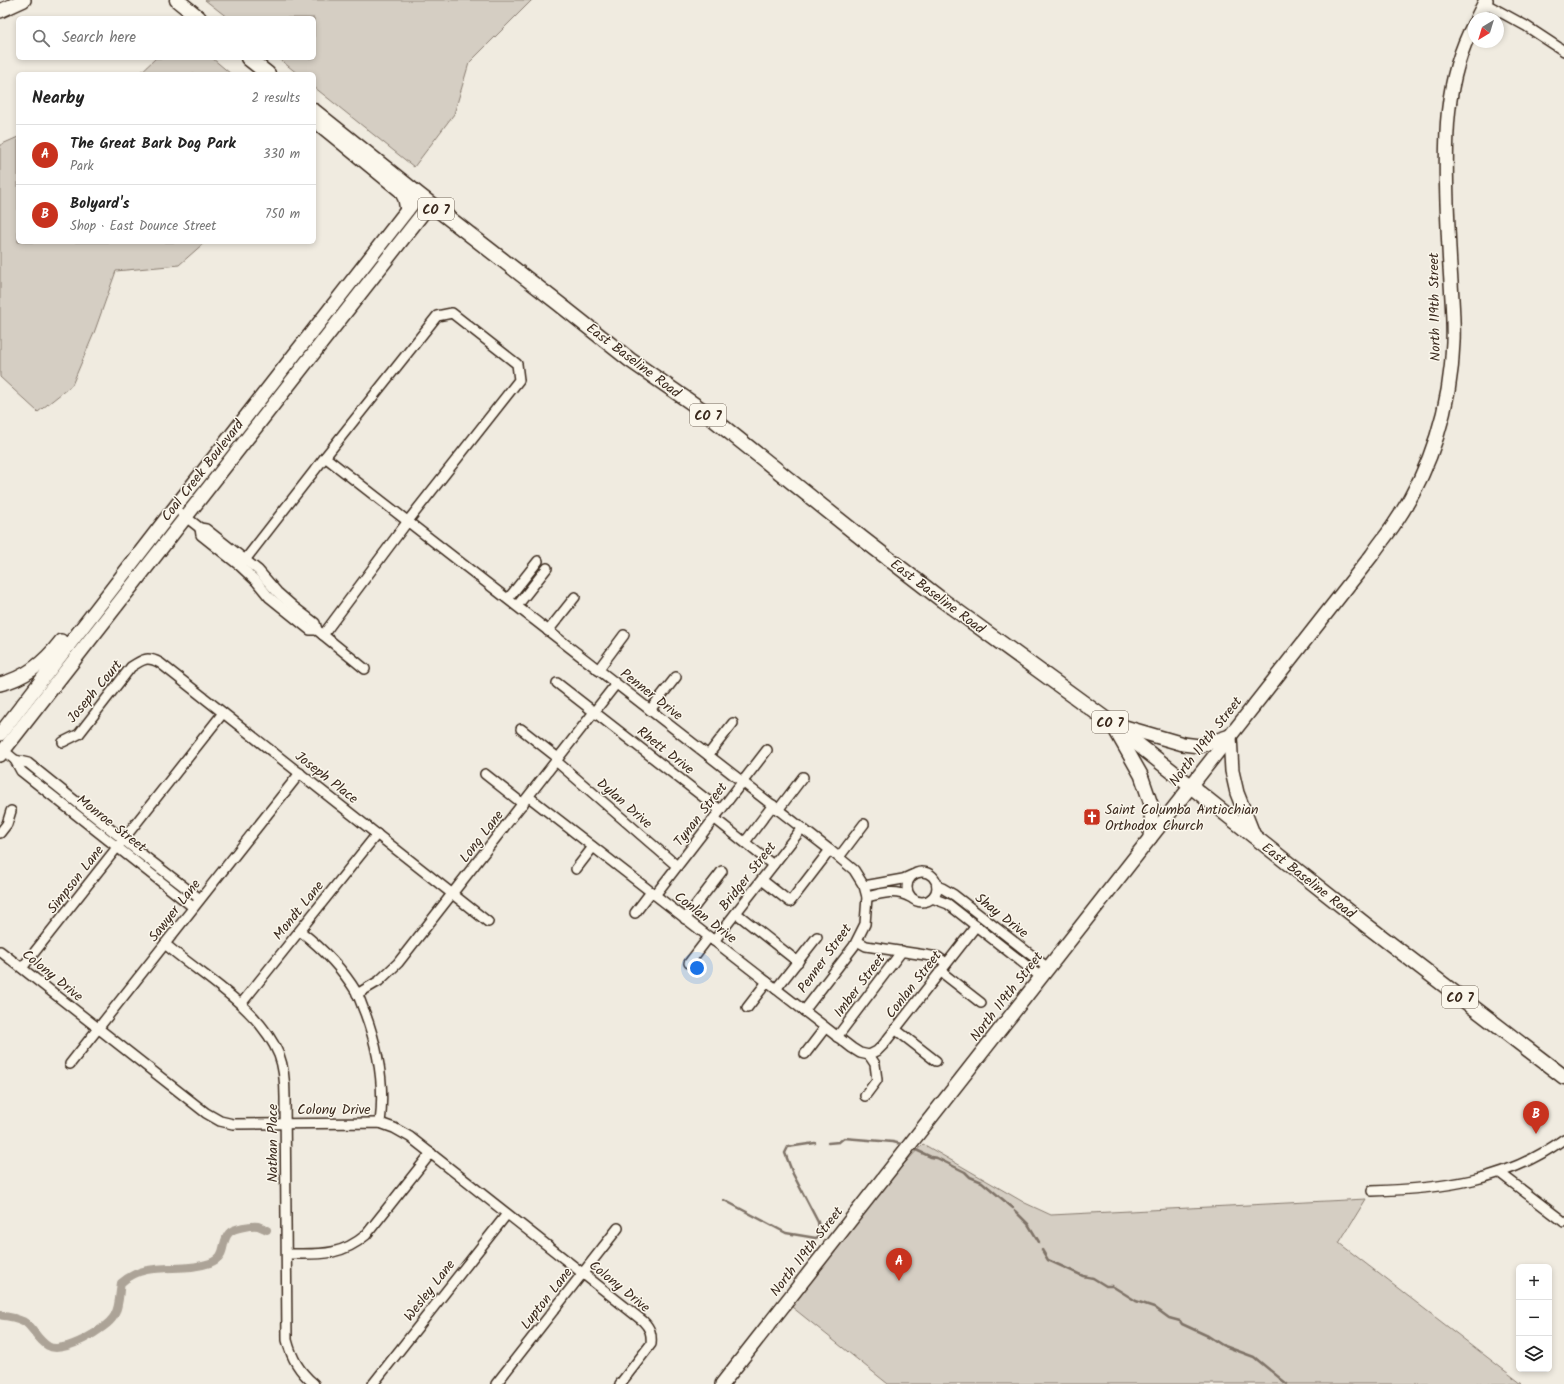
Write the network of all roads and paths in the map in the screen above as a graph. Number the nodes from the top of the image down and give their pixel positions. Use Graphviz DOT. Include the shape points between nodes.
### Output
graph roads {
  1 [pos="24,0"];
  2 [pos="178,1"];
  3 [pos="1485,2"];
  4 [pos="0,11"];
  5 [pos="1480,12"];
  6 [pos="197,16"];
  7 [pos="1468,35"];
  8 [pos="1564,51"];
  9 [pos="247,60"];
  10 [pos="250,60"];
  11 [pos="260,72"];
  12 [pos="266,72"];
  13 [pos="316,113"];
  14 [pos="316,122"];
  15 [pos="419,196"];
  16 [pos="430,204"];
  17 [pos="407,210"];
  18 [pos="325,457"];
  19 [pos="174,508"];
  20 [pos="186,517"];
  21 [pos="166,519"];
  22 [pos="408,521"];
  23 [pos="200,528"];
  24 [pos="246,560"];
  25 [pos="538,561"];
  26 [pos="546,568"];
  27 [pos="575,597"];
  28 [pos="508,599"];
  29 [pos="517,606"];
  30 [pos="548,631"];
  31 [pos="320,633"];
  32 [pos="624,635"];
  33 [pos="147,659"];
  34 [pos="366,669"];
  35 [pos="598,670"];
  36 [pos="676,677"];
  37 [pos="557,683"];
  38 [pos="0,684"];
  39 [pos="616,684"];
  40 [pos="650,710"];
  41 [pos="594,712"];
  42 [pos="223,713"];
  43 [pos="733,723"];
  44 [pos="1111,723"];
  45 [pos="521,729"];
  46 [pos="0,734"];
  47 [pos="1230,736"];
  48 [pos="63,742"];
  49 [pos="767,750"];
  50 [pos="1,751"];
  51 [pos="708,755"];
  52 [pos="15,760"];
  53 [pos="557,760"];
  54 [pos="300,773"];
  55 [pos="485,774"];
  56 [pos="803,777"];
  57 [pos="742,782"];
  58 [pos="1191,786"];
  59 [pos="526,800"];
  60 [pos="776,808"];
  61 [pos="720,810"];
  62 [pos="11,811"];
  63 [pos="714,818"];
  64 [pos="864,824"];
  65 [pos="802,828"];
  66 [pos="0,833"];
  67 [pos="377,834"];
  68 [pos="1254,836"];
  69 [pos="1150,838"];
  70 [pos="124,840"];
  71 [pos="745,842"];
  72 [pos="593,847"];
  73 [pos="117,848"];
  74 [pos="830,850"];
  75 [pos="839,857"];
  76 [pos="773,864"];
  77 [pos="677,866"];
  78 [pos="576,869"];
  79 [pos="722,871"];
  80 [pos="912,875"];
  81 [pos="762,880"];
  82 [pos="864,886"];
  83 [pos="937,886"];
  84 [pos="653,893"];
  85 [pos="453,895"];
  86 [pos="867,897"];
  87 [pos="910,897"];
  88 [pos="200,898"];
  89 [pos="932,898"];
  90 [pos="193,907"];
  91 [pos="635,913"];
  92 [pos="736,913"];
  93 [pos="685,918"];
  94 [pos="488,922"];
  95 [pos="976,926"];
  96 [pos="300,931"];
  97 [pos="817,937"];
  98 [pos="712,939"];
  99 [pos="857,941"];
  100 [pos="165,944"];
  101 [pos="0,951"];
  102 [pos="902,951"];
  103 [pos="798,962"];
  104 [pos="689,963"];
  105 [pos="946,963"];
  106 [pos="22,968"];
  107 [pos="940,971"];
  108 [pos="1045,973"];
  109 [pos="767,982"];
  110 [pos="776,989"];
  111 [pos="357,994"];
  112 [pos="981,1003"];
  113 [pos="240,1004"];
  114 [pos="747,1008"];
  115 [pos="804,1011"];
  116 [pos="825,1028"];
  117 [pos="98,1029"];
  118 [pos="895,1029"];
  119 [pos="837,1037"];
  120 [pos="805,1054"];
  121 [pos="869,1055"];
  122 [pos="936,1061"];
  123 [pos="70,1064"];
  124 [pos="1564,1077"];
  125 [pos="865,1096"];
  126 [pos="380,1123"];
  127 [pos="285,1124"];
  128 [pos="1564,1139"];
  129 [pos="431,1153"];
  130 [pos="1500,1173"];
  131 [pos="1372,1191"];
  132 [pos="507,1214"];
  133 [pos="1564,1222"];
  134 [pos="618,1228"];
  135 [pos="287,1254"];
  136 [pos="583,1273"];
  137 [pos="314,1384"];
  138 [pos="373,1384"];
  139 [pos="496,1384"];
  140 [pos="620,1384"];
  141 [pos="722,1384"];
  1 -- 4 [label="main road"];
  2 -- 6 [label="main road"];
  3 -- 5 [label="main road"];
  3 -- 8 [label="street"];
  7 -- 47 [label="main road, North 119th Street" via="1458,62 1447,117 1446,166 1453,341 1450,376 1439,428 1428,461 1395,523"];
  9 -- 11 [label="main road"];
  10 -- 12 [label="main road"];
  13 -- 15 [label="main road, East Baseline Road / CO 7"];
  14 -- 17 [label="main road" via="401,192"];
  15 -- 16 [label="main road, East Baseline Road / CO 7"];
  15 -- 17 [label="main road, Coal Creek Boulevard"];
  16 -- 20 [label="main road, Coal Creek Boulevard"];
  16 -- 44 [label="main road, East Baseline Road / CO 7" via="630,360 702,410 908,574"];
  17 -- 19 [label="main road, Coal Creek Boulevard"];
  18 -- 22 [label="street, Penner Drive"];
  18 -- 22 [label="street" via="437,316 452,313 517,364 519,380"];
  18 -- 24 [label="street"];
  19 -- 20 [label="street"];
  19 -- 21 [label="main road, Coal Creek Boulevard"];
  20 -- 23 [label="street"];
  20 -- 50 [label="main road, Coal Creek Boulevard"];
  21 -- 38 [label="main road" via="121,564 52,653 22,676"];
  21 -- 46 [label="main road, Coal Creek Boulevard"];
  22 -- 28 [label="street, Penner Drive"];
  22 -- 31 [label="street"];
  23 -- 24 [label="street" via="206,529"];
  23 -- 31 [label="street" via="201,535 240,566 269,597 310,630"];
  24 -- 31 [label="street" via="277,592 315,623"];
  25 -- 28 [label="street"];
  26 -- 29 [label="street"];
  27 -- 30 [label="street"];
  28 -- 29 [label="street, Penner Drive"];
  29 -- 30 [label="street, Penner Drive"];
  30 -- 35 [label="street, Penner Drive"];
  31 -- 34 [label="street"];
  32 -- 35 [label="street"];
  33 -- 42 [label="street, Joseph Place" via="160,663"];
  33 -- 48 [label="street, Joseph Court" via="131,667 79,734"];
  35 -- 39 [label="street, Penner Drive"];
  36 -- 40 [label="street"];
  37 -- 41 [label="street, Rhett Drive"];
  39 -- 40 [label="street, Penner Drive"];
  39 -- 41 [label="street, Long Lane"];
  40 -- 51 [label="street, Penner Drive"];
  41 -- 53 [label="street, Long Lane"];
  41 -- 61 [label="street, Rhett Drive"];
  42 -- 54 [label="street, Joseph Place"];
  42 -- 70 [label="street, Simpson Lane"];
  43 -- 51 [label="street"];
  44 -- 47 [label="main road" via="1183,744 1199,746"];
  44 -- 58 [label="main road, East Baseline Road / CO 7"];
  44 -- 69 [label="main road" via="1141,775 1152,807"];
  45 -- 53 [label="street, Dylan Drive"];
  47 -- 58 [label="main road, North 119th Street"];
  47 -- 68 [label="main road" via="1232,771 1237,793"];
  49 -- 57 [label="street, Tynan Street"];
  50 -- 52 [label="street, Monroe Street"];
  51 -- 57 [label="street, Penner Drive"];
  52 -- 70 [label="street, Monroe Street" via="28,763"];
  52 -- 73 [label="street, Monroe Street" via="21,771"];
  53 -- 59 [label="street, Long Lane"];
  53 -- 77 [label="street, Dylan Drive"];
  54 -- 67 [label="street, Joseph Place"];
  54 -- 88 [label="street, Sawyer Lane"];
  55 -- 59 [label="street, Conlan Drive"];
  56 -- 60 [label="street"];
  57 -- 60 [label="street, Penner Drive"];
  57 -- 61 [label="street, Tynan Street"];
  58 -- 68 [label="main road, East Baseline Road / CO 7"];
  58 -- 69 [label="main road, North 119th Street"];
  59 -- 72 [label="street, Conlan Drive"];
  59 -- 85 [label="street, Long Lane"];
  60 -- 65 [label="street, Penner Drive"];
  60 -- 71 [label="street"];
  61 -- 63 [label="street, Tynan Street"];
  62 -- 66 [label="street" via="7,824"];
  63 -- 71 [label="street"];
  63 -- 77 [label="street, Tynan Street"];
  64 -- 75 [label="street"];
  65 -- 74 [label="street, Penner Drive"];
  65 -- 76 [label="street, Bridger Street"];
  67 -- 85 [label="street, Joseph Place"];
  67 -- 96 [label="street, Mondt Lane"];
  68 -- 124 [label="main road, East Baseline Road / CO 7"];
  69 -- 108 [label="main road, North 119th Street"];
  70 -- 73 [label="street, Simpson Lane"];
  70 -- 88 [label="street, Monroe Street"];
  71 -- 76 [label="street"];
  72 -- 78 [label="street"];
  72 -- 84 [label="street, Conlan Drive"];
  73 -- 90 [label="street, Monroe Street"];
  73 -- 106 [label="street, Simpson Lane"];
  74 -- 75 [label="street, Penner Drive"];
  74 -- 81 [label="street" via="790,902"];
  75 -- 82 [label="street, Penner Drive" via="854,870"];
  76 -- 81 [label="street, Bridger Street"];
  77 -- 84 [label="street, Tynan Street"];
  79 -- 93 [label="street"];
  80 -- 82 [label="street, Shay Drive"];
  80 -- 83 [label="street, Shay Drive" via="921,872 930,874"];
  80 -- 87 [label="street" via="906,888"];
  81 -- 92 [label="street, Bridger Street"];
  82 -- 86 [label="street, Penner Drive"];
  83 -- 89 [label="street"];
  83 -- 108 [label="street, Shay Drive" via="954,895"];
  84 -- 91 [label="street, Tynan Street"];
  84 -- 93 [label="street, Conlan Drive"];
  85 -- 94 [label="street, Joseph Place"];
  85 -- 111 [label="street, Long Lane" via="398,963 379,981"];
  86 -- 87 [label="street, Shay Drive" via="890,892"];
  86 -- 99 [label="street, Penner Street" via="865,924"];
  87 -- 89 [label="street, Shay Drive" via="918,902"];
  88 -- 90 [label="street, Sawyer Lane"];
  89 -- 95 [label="street, Shay Drive" via="948,904"];
  90 -- 100 [label="street, Sawyer Lane"];
  92 -- 98 [label="street, Bridger Street"];
  92 -- 103 [label="street"];
  93 -- 98 [label="street, Conlan Drive"];
  95 -- 105 [label="street, Conlan Street"];
  95 -- 108 [label="street, Shay Drive"];
  96 -- 111 [label="street" via="323,949"];
  96 -- 113 [label="street, Mondt Lane"];
  97 -- 103 [label="street"];
  98 -- 104 [label="street, Bridger Street"];
  98 -- 109 [label="street, Conlan Drive"];
  99 -- 102 [label="street" via="866,946"];
  99 -- 115 [label="street, Penner Street"];
  100 -- 113 [label="street, Nathan Place"];
  100 -- 117 [label="street, Sawyer Lane"];
  101 -- 106 [label="street, Colony Drive"];
  102 -- 105 [label="street" via="938,957"];
  102 -- 119 [label="street, Imber Street"];
  103 -- 110 [label="street"];
  105 -- 107 [label="street, Conlan Street"];
  106 -- 117 [label="street, Colony Drive"];
  107 -- 112 [label="street"];
  107 -- 118 [label="street, Conlan Street"];
  108 -- 141 [label="main road, North 119th Street"];
  109 -- 110 [label="street, Conlan Drive"];
  109 -- 114 [label="street"];
  110 -- 115 [label="street, Conlan Drive"];
  111 -- 126 [label="street" via="378,1055"];
  113 -- 127 [label="street, Nathan Place" via="257,1020 279,1055 284,1076"];
  115 -- 116 [label="street, Conlan Drive"];
  116 -- 119 [label="street, Conlan Drive"];
  116 -- 120 [label="street"];
  117 -- 123 [label="street, Sawyer Lane"];
  117 -- 127 [label="street, Colony Drive" via="206,1114 233,1124"];
  118 -- 121 [label="street, Conlan Street" via="877,1051"];
  118 -- 122 [label="street"];
  119 -- 121 [label="street, Conlan Drive" via="856,1050"];
  121 -- 125 [label="street" via="875,1064 877,1080"];
  126 -- 127 [label="street, Colony Drive"];
  126 -- 129 [label="street, Colony Drive" via="410,1137"];
  127 -- 135 [label="street, Nathan Place"];
  128 -- 130 [label="street" via="1532,1160"];
  129 -- 132 [label="street, Colony Drive"];
  129 -- 135 [label="street" via="357,1243 330,1254"];
  130 -- 131 [label="street" via="1456,1184"];
  130 -- 133 [label="street"];
  132 -- 136 [label="street, Colony Drive"];
  132 -- 138 [label="street, Wesley Lane"];
  134 -- 136 [label="street, Lupton Lane"];
  135 -- 137 [label="street, Nathan Place" via="287,1340 295,1364"];
  136 -- 139 [label="street, Lupton Lane"];
  136 -- 140 [label="street, Colony Drive" via="649,1327 651,1344"];
}
